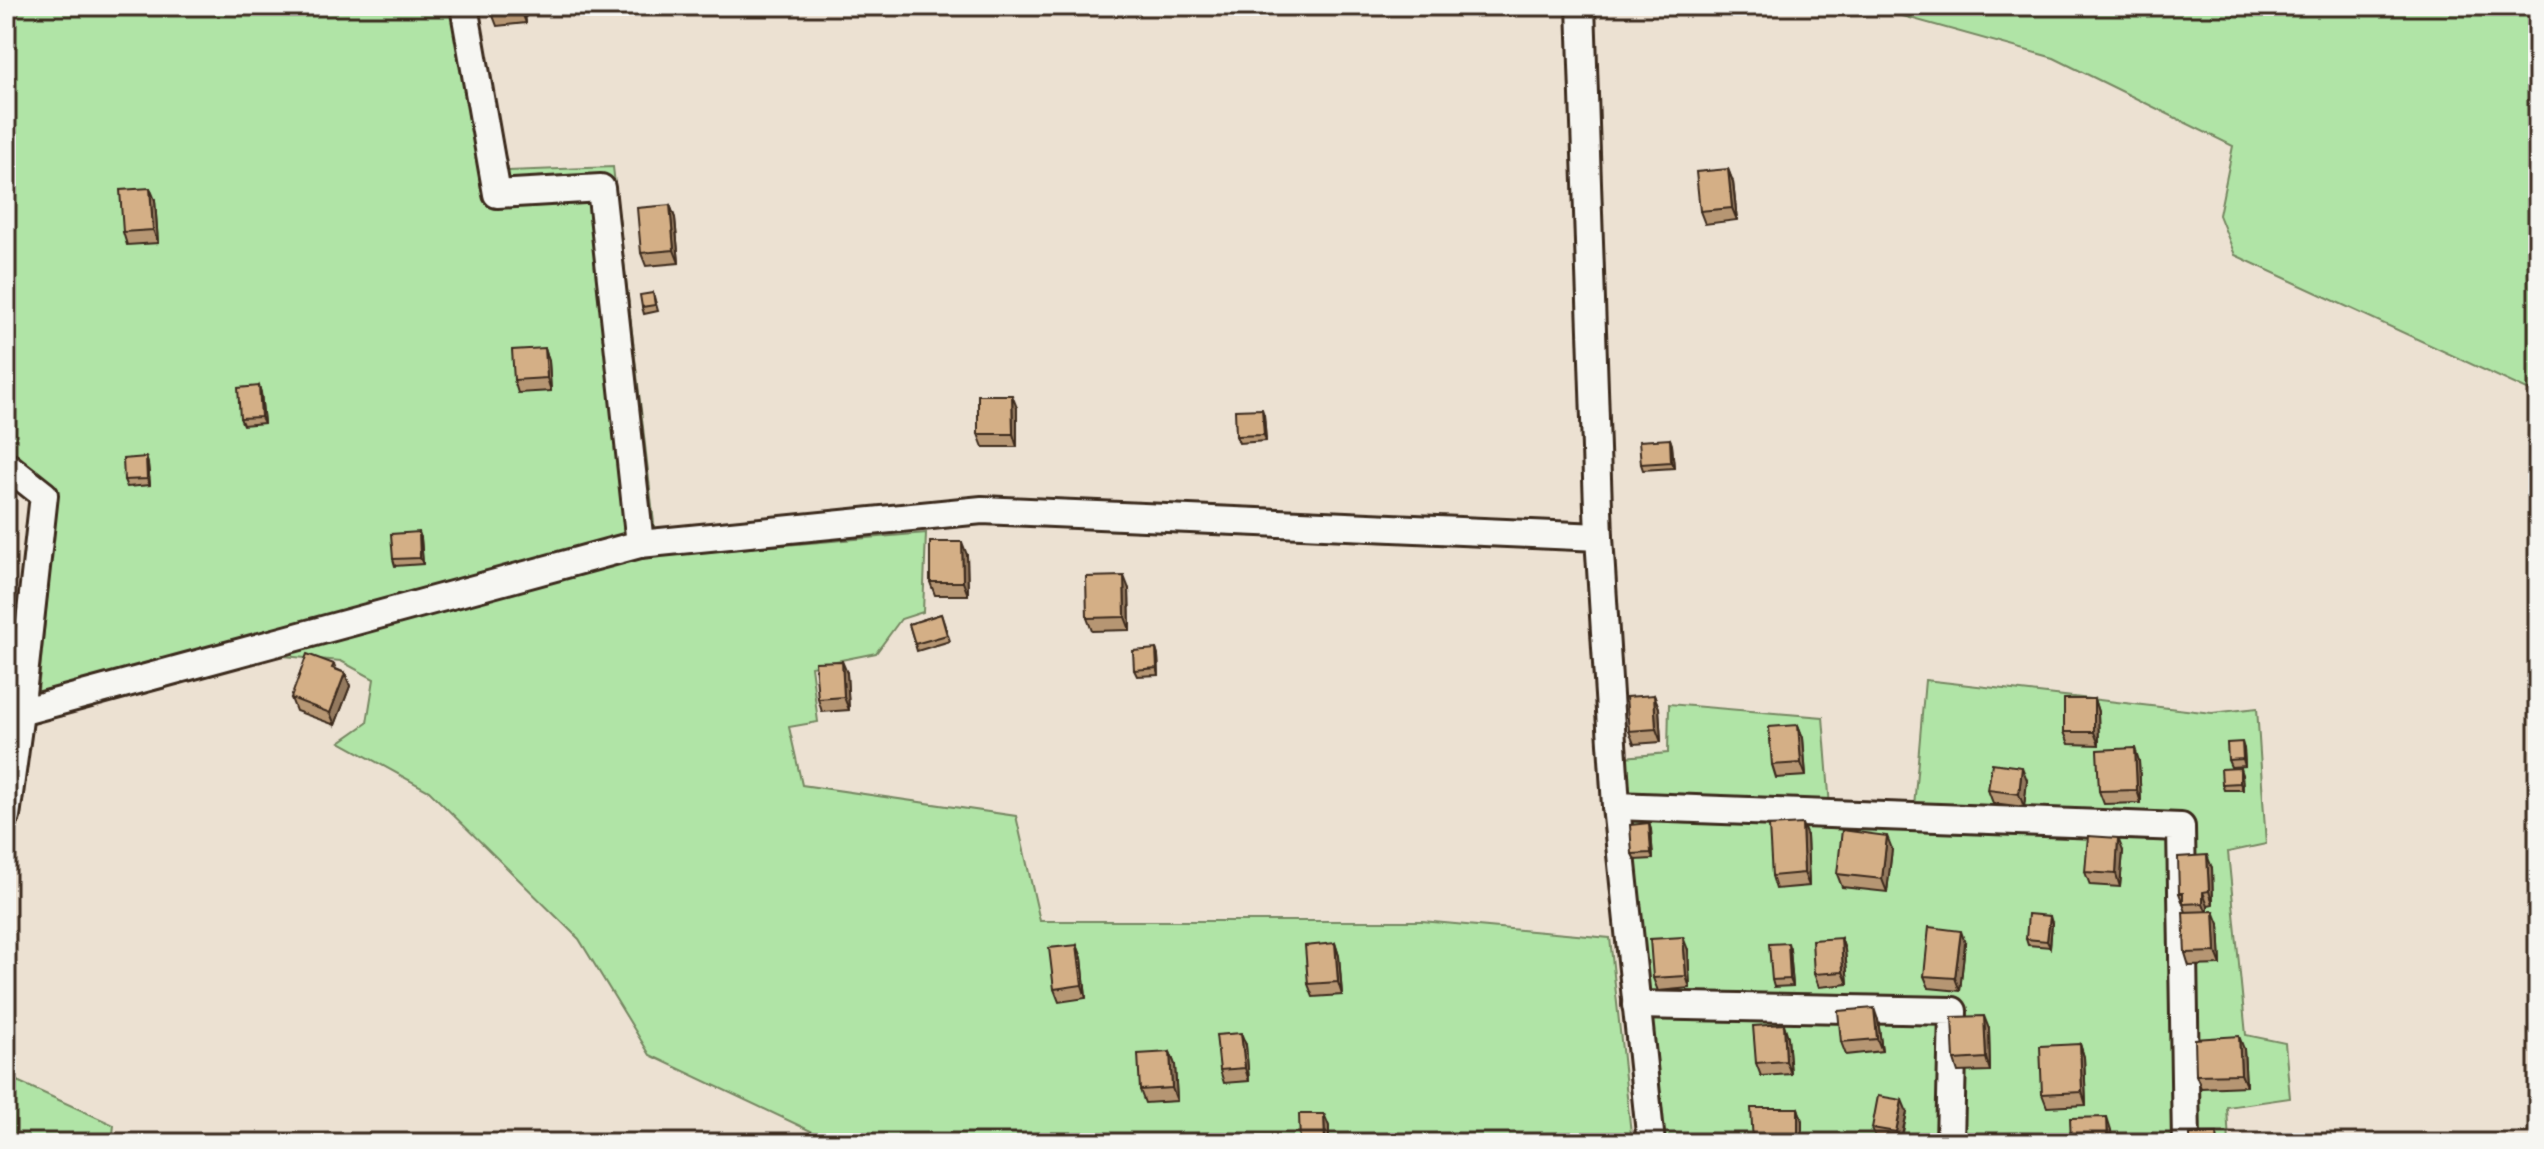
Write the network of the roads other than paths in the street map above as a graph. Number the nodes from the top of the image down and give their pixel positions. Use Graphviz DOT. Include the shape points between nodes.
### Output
graph roads {
  1 [pos="464,6"];
  2 [pos="1581,6"];
  3 [pos="6,465"];
  4 [pos="1599,537"];
  5 [pos="640,544"];
  6 [pos="20,712"];
  7 [pos="1616,806"];
  8 [pos="6,816"];
  9 [pos="1636,1005"];
  10 [pos="1651,1143"];
  11 [pos="1950,1143"];
  12 [pos="2186,1143"];
  1 -- 5 [label="street" via="497,194 601,188"];
  2 -- 4 [label="street"];
  3 -- 6 [label="street" via="44,495"];
  4 -- 5 [label="street" via="982,510"];
  4 -- 7 [label="street"];
  5 -- 6 [label="street"];
  6 -- 8 [label="street"];
  7 -- 9 [label="street"];
  7 -- 12 [label="street" via="2181,827"];
  9 -- 10 [label="street"];
  9 -- 11 [label="street" via="1953,1011"];
}
